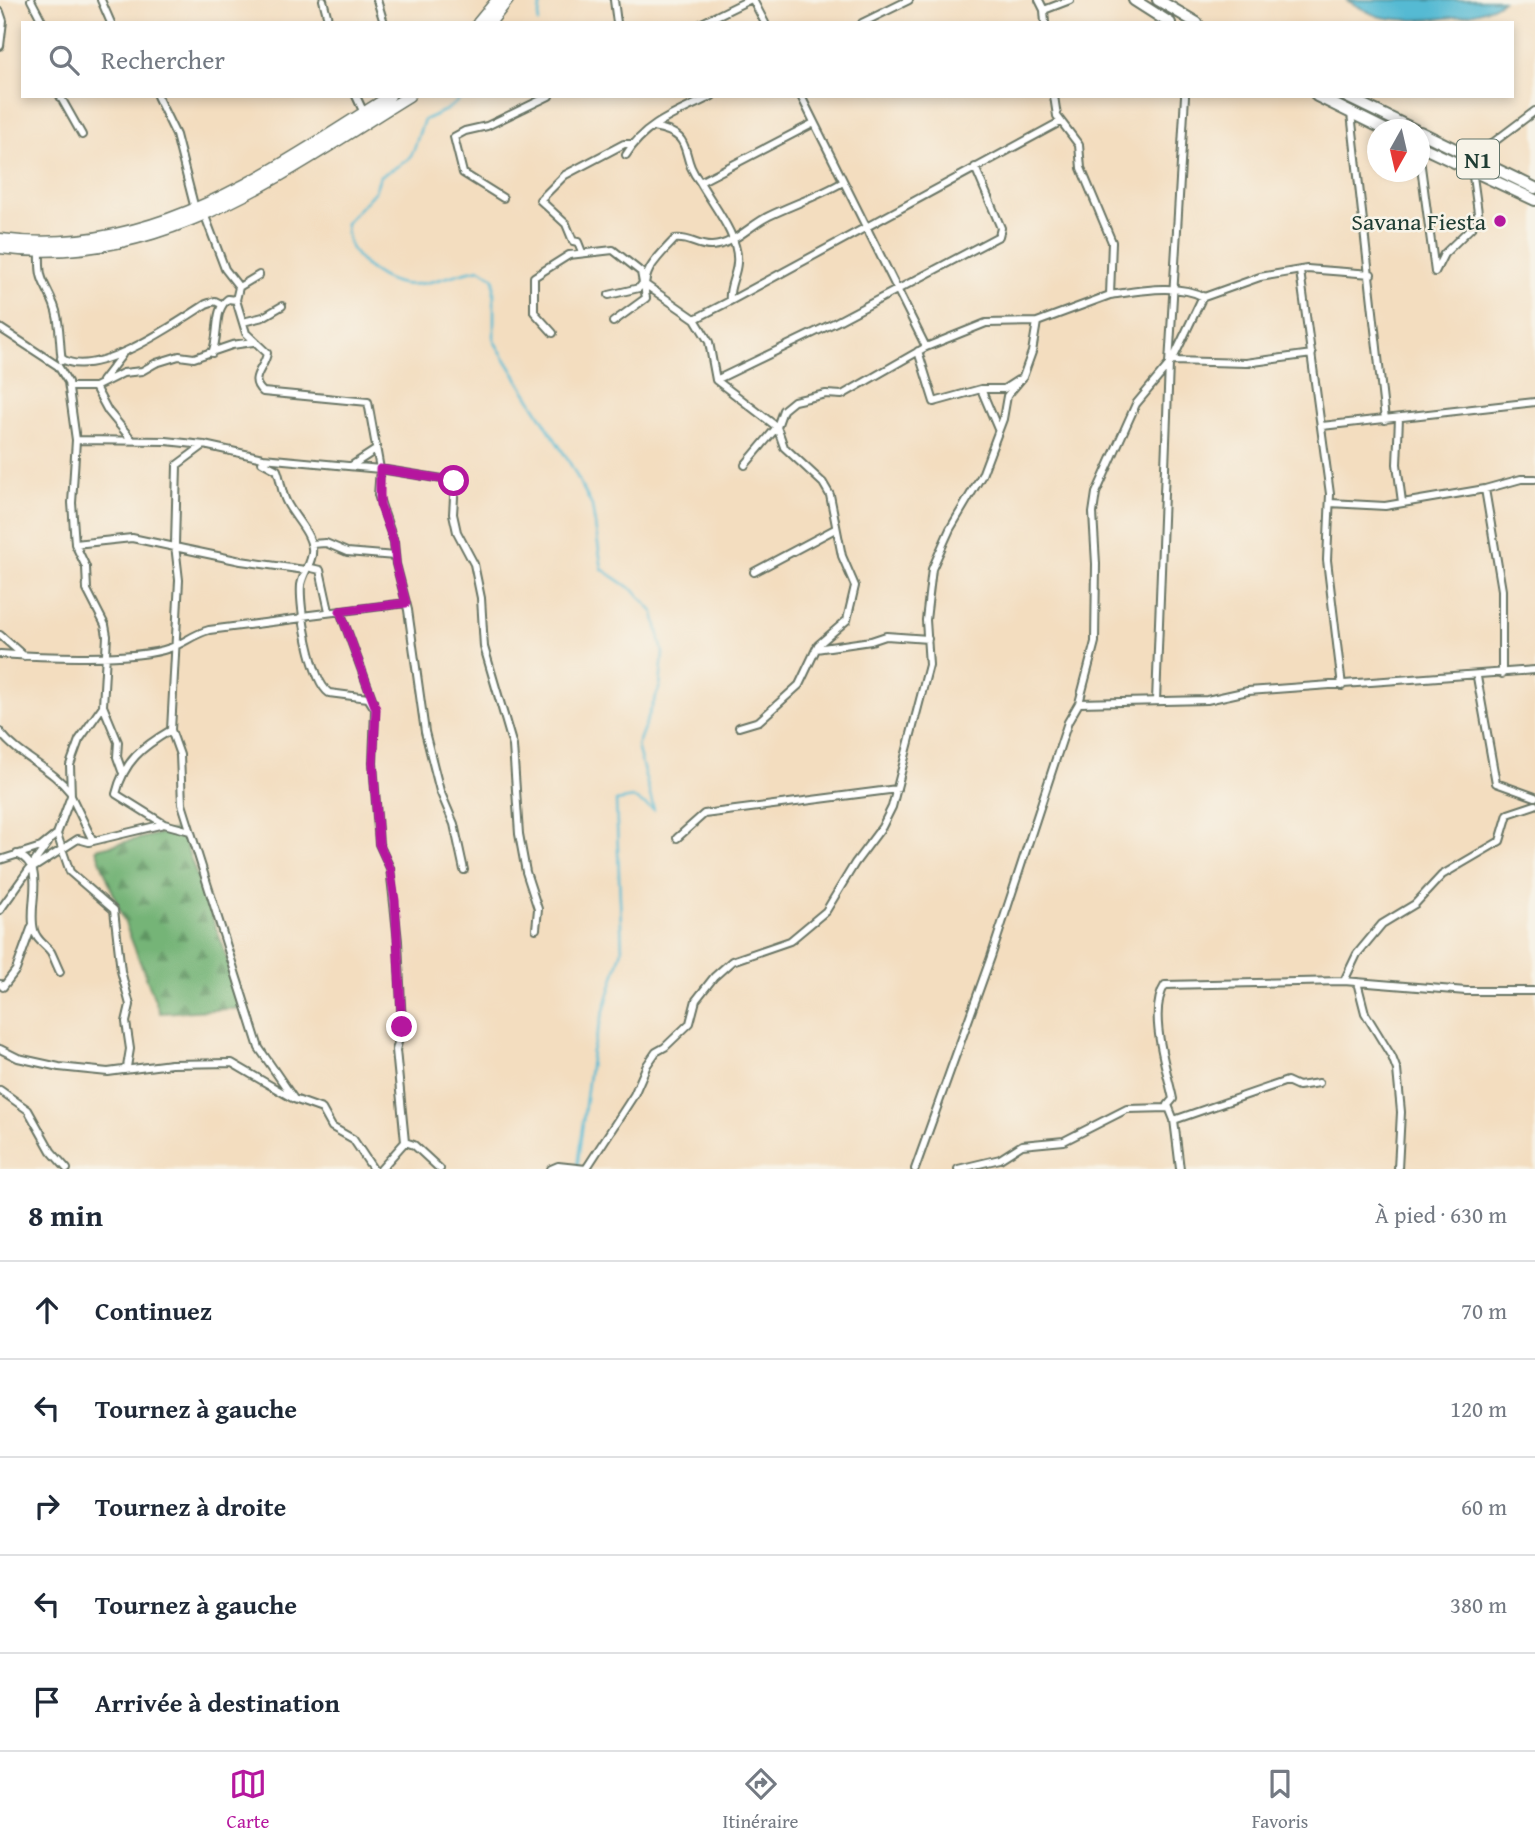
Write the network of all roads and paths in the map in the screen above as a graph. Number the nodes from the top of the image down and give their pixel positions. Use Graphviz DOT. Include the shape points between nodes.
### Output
graph roads {
  1 [pos="31,0"];
  2 [pos="101,0"];
  3 [pos="323,0"];
  4 [pos="377,0"];
  5 [pos="497,0"];
  6 [pos="508,0"];
  7 [pos="614,0"];
  8 [pos="751,0"];
  9 [pos="909,0"];
  10 [pos="1039,0"];
  11 [pos="1070,0"];
  12 [pos="1134,0"];
  13 [pos="1157,0"];
  14 [pos="894,4"];
  15 [pos="1044,10"];
  16 [pos="0,12"];
  17 [pos="42,21"];
  18 [pos="110,21"];
  19 [pos="328,21"];
  20 [pos="383,21"];
  21 [pos="480,21"];
  22 [pos="492,21"];
  23 [pos="617,21"];
  24 [pos="706,21"];
  25 [pos="764,21"];
  26 [pos="865,21"];
  27 [pos="1045,21"];
  28 [pos="1167,21"];
  29 [pos="1194,21"];
  30 [pos="0,46"];
  31 [pos="61,98"];
  32 [pos="158,98"];
  33 [pos="357,98"];
  34 [pos="387,98"];
  35 [pos="406,98"];
  36 [pos="545,98"];
  37 [pos="708,98"];
  38 [pos="802,98"];
  39 [pos="1054,98"];
  40 [pos="1185,98"];
  41 [pos="1321,98"];
  42 [pos="1349,98"];
  43 [pos="1535,111"];
  44 [pos="364,113"];
  45 [pos="1351,113"];
  46 [pos="1392,119"];
  47 [pos="1367,121"];
  48 [pos="1060,122"];
  49 [pos="814,124"];
  50 [pos="651,127"];
  51 [pos="82,135"];
  52 [pos="1430,138"];
  53 [pos="633,144"];
  54 [pos="1430,149"];
  55 [pos="626,155"];
  56 [pos="1473,163"];
  57 [pos="975,167"];
  58 [pos="843,182"];
  59 [pos="1422,182"];
  60 [pos="700,183"];
  61 [pos="1535,188"];
  62 [pos="503,198"];
  63 [pos="1535,200"];
  64 [pos="195,210"];
  65 [pos="205,216"];
  66 [pos="866,228"];
  67 [pos="0,239"];
  68 [pos="733,240"];
  69 [pos="0,248"];
  70 [pos="40,252"];
  71 [pos="582,252"];
  72 [pos="1300,271"];
  73 [pos="1371,274"];
  74 [pos="259,275"];
  75 [pos="643,283"];
  76 [pos="239,287"];
  77 [pos="898,289"];
  78 [pos="1175,292"];
  79 [pos="609,295"];
  80 [pos="1110,295"];
  81 [pos="1203,296"];
  82 [pos="236,300"];
  83 [pos="730,302"];
  84 [pos="221,304"];
  85 [pos="282,306"];
  86 [pos="695,319"];
  87 [pos="243,322"];
  88 [pos="613,322"];
  89 [pos="1037,322"];
  90 [pos="0,328"];
  91 [pos="553,333"];
  92 [pos="253,342"];
  93 [pos="926,347"];
  94 [pos="918,351"];
  95 [pos="212,353"];
  96 [pos="1312,354"];
  97 [pos="122,355"];
  98 [pos="61,358"];
  99 [pos="1171,363"];
  100 [pos="64,373"];
  101 [pos="1023,377"];
  102 [pos="716,380"];
  103 [pos="97,385"];
  104 [pos="69,387"];
  105 [pos="981,389"];
  106 [pos="1535,402"];
  107 [pos="1399,418"];
  108 [pos="780,419"];
  109 [pos="1385,420"];
  110 [pos="768,421"];
  111 [pos="1322,426"];
  112 [pos="777,428"];
  113 [pos="998,429"];
  114 [pos="76,440"];
  115 [pos="132,440"];
  116 [pos="204,445"];
  117 [pos="374,451"];
  118 [pos="263,458"];
  119 [pos="745,465"];
  120 [pos="351,466"];
  121 [pos="380,469"];
  122 [pos="1535,479"];
  123 [pos="1485,489"];
  124 [pos="1402,502"];
  125 [pos="1330,503"];
  126 [pos="835,529"];
  127 [pos="75,544"];
  128 [pos="311,544"];
  129 [pos="175,545"];
  130 [pos="395,556"];
  131 [pos="306,568"];
  132 [pos="754,572"];
  133 [pos="406,603"];
  134 [pos="329,611"];
  135 [pos="340,611"];
  136 [pos="302,617"];
  137 [pos="0,635"];
  138 [pos="928,639"];
  139 [pos="177,644"];
  140 [pos="816,649"];
  141 [pos="0,654"];
  142 [pos="106,654"];
  143 [pos="24,656"];
  144 [pos="1535,670"];
  145 [pos="1502,674"];
  146 [pos="1477,677"];
  147 [pos="1342,686"];
  148 [pos="373,701"];
  149 [pos="1156,701"];
  150 [pos="1079,704"];
  151 [pos="103,706"];
  152 [pos="739,727"];
  153 [pos="171,730"];
  154 [pos="0,732"];
  155 [pos="122,771"];
  156 [pos="897,789"];
  157 [pos="71,794"];
  158 [pos="1535,797"];
  159 [pos="1535,805"];
  160 [pos="164,824"];
  161 [pos="191,831"];
  162 [pos="57,834"];
  163 [pos="677,838"];
  164 [pos="93,841"];
  165 [pos="48,843"];
  166 [pos="61,852"];
  167 [pos="18,854"];
  168 [pos="40,856"];
  169 [pos="50,856"];
  170 [pos="0,860"];
  171 [pos="33,867"];
  172 [pos="464,870"];
  173 [pos="0,910"];
  174 [pos="33,924"];
  175 [pos="536,929"];
  176 [pos="60,972"];
  177 [pos="1344,981"];
  178 [pos="1357,982"];
  179 [pos="0,984"];
  180 [pos="1535,991"];
  181 [pos="0,1049"];
  182 [pos="123,1070"];
  183 [pos="1319,1083"];
  184 [pos="0,1090"];
  185 [pos="293,1099"];
  186 [pos="1168,1105"];
  187 [pos="1174,1120"];
  188 [pos="405,1142"];
  189 [pos="67,1169"];
  190 [pos="373,1169"];
  191 [pos="381,1169"];
  192 [pos="440,1169"];
  193 [pos="551,1169"];
  194 [pos="915,1169"];
  195 [pos="958,1169"];
  196 [pos="1180,1169"];
  197 [pos="1398,1169"];
  1 -- 17 [label="street"];
  2 -- 18 [label="street"];
  3 -- 19 [label="street"];
  4 -- 20 [label="street"];
  5 -- 21 [label="main road"];
  6 -- 22 [label="main road"];
  7 -- 23 [label="street"];
  8 -- 24 [label="street"];
  8 -- 25 [label="street"];
  9 -- 14 [label="street"];
  10 -- 15 [label="street"];
  11 -- 15 [label="street"];
  12 -- 28 [label="highway"];
  13 -- 29 [label="highway"];
  14 -- 26 [label="street"];
  15 -- 27 [label="street"];
  16 -- 30 [label="street"];
  31 -- 51 [label="street"];
  32 -- 64 [label="street" via="178,141"];
  33 -- 44 [label="street"];
  34 -- 44 [label="main road"];
  35 -- 65 [label="main road"];
  36 -- 62 [label="street" via="454,137 463,173"];
  37 -- 50 [label="street"];
  38 -- 49 [label="street"];
  39 -- 48 [label="street"];
  40 -- 78 [label="street"];
  41 -- 45 [label="highway"];
  42 -- 46 [label="highway, N1"];
  43 -- 56 [label="street"];
  44 -- 64 [label="main road"];
  45 -- 47 [label="highway"];
  45 -- 73 [label="street"];
  48 -- 57 [label="street"];
  48 -- 80 [label="street" via="1079,145 1081,168 1112,242"];
  49 -- 58 [label="street"];
  49 -- 60 [label="street"];
  50 -- 53 [label="street"];
  50 -- 60 [label="street" via="679,135"];
  52 -- 56 [label="highway, N1"];
  53 -- 55 [label="street"];
  53 -- 71 [label="street" via="624,144 565,175 540,200 566,225"];
  54 -- 56 [label="highway, N1"];
  56 -- 59 [label="street" via="1479,220 1444,254 1435,272"];
  56 -- 61 [label="highway, N1"];
  56 -- 63 [label="highway, N1"];
  57 -- 66 [label="street"];
  57 -- 77 [label="street" via="1000,234"];
  58 -- 66 [label="street"];
  58 -- 68 [label="street" via="768,216"];
  60 -- 68 [label="street"];
  64 -- 67 [label="main road" via="98,238 45,243"];
  65 -- 70 [label="main road" via="124,243"];
  65 -- 76 [label="street" via="225,270"];
  66 -- 77 [label="street"];
  66 -- 83 [label="street"];
  68 -- 75 [label="street" via="709,247 676,239 645,273"];
  68 -- 83 [label="street" via="738,263"];
  69 -- 70 [label="main road"];
  70 -- 98 [label="street" via="39,273 54,305"];
  71 -- 75 [label="street" via="613,250 641,272"];
  71 -- 91 [label="street" via="534,277 534,312"];
  72 -- 73 [label="street"];
  72 -- 81 [label="street" via="1260,277"];
  72 -- 96 [label="street"];
  73 -- 109 [label="street"];
  74 -- 76 [label="street"];
  75 -- 79 [label="street"];
  75 -- 86 [label="street"];
  75 -- 88 [label="street" via="646,298"];
  76 -- 82 [label="street"];
  77 -- 93 [label="street"];
  77 -- 102 [label="street"];
  78 -- 80 [label="street" via="1150,289"];
  78 -- 81 [label="street"];
  78 -- 99 [label="street"];
  80 -- 89 [label="street"];
  81 -- 99 [label="street"];
  82 -- 84 [label="street"];
  82 -- 87 [label="street"];
  83 -- 86 [label="street"];
  84 -- 95 [label="street" via="219,335"];
  84 -- 97 [label="street" via="206,304"];
  85 -- 87 [label="street"];
  86 -- 102 [label="street" via="709,342"];
  87 -- 92 [label="street"];
  89 -- 93 [label="street" via="986,323"];
  89 -- 101 [label="street"];
  90 -- 100 [label="street"];
  92 -- 95 [label="street"];
  92 -- 117 [label="street" via="267,353 255,377 262,392 368,402"];
  93 -- 94 [label="street"];
  94 -- 105 [label="street" via="932,401"];
  94 -- 108 [label="street" via="842,395 794,401"];
  95 -- 103 [label="street" via="179,356"];
  96 -- 99 [label="street" via="1246,363"];
  96 -- 111 [label="street"];
  97 -- 98 [label="street" via="89,362"];
  97 -- 103 [label="street"];
  98 -- 100 [label="street"];
  99 -- 149 [label="street"];
  99 -- 150 [label="street" via="1136,404 1093,500 1096,631"];
  100 -- 104 [label="street"];
  101 -- 105 [label="street" via="1004,389"];
  101 -- 113 [label="street" via="1007,396"];
  102 -- 110 [label="street"];
  103 -- 104 [label="street"];
  103 -- 115 [label="street" via="108,411"];
  104 -- 114 [label="street"];
  105 -- 113 [label="street"];
  106 -- 107 [label="street"];
  107 -- 109 [label="street"];
  107 -- 124 [label="street" via="1397,464"];
  108 -- 110 [label="street"];
  108 -- 112 [label="street"];
  109 -- 111 [label="street"];
  110 -- 112 [label="street"];
  111 -- 147 [label="street" via="1330,494 1327,560"];
  112 -- 119 [label="street"];
  112 -- 126 [label="street" via="784,447 830,495"];
  113 -- 138 [label="street" via="982,475 932,569"];
  114 -- 115 [label="street"];
  114 -- 127 [label="street"];
  115 -- 116 [label="street"];
  116 -- 118 [label="street"];
  116 -- 129 [label="street" via="177,465"];
  117 -- 120 [label="street"];
  117 -- 121 [label="street"];
  118 -- 120 [label="street"];
  118 -- 128 [label="street" via="262,462 277,470 284,497"];
  120 -- 121 [label="street"];
  121 -- 130 [label="street" via="378,495"];
  121 -- 175 [label="street" via="454,481 457,532 474,564 484,647 513,746 519,834 538,909"];
  122 -- 123 [label="street"];
  123 -- 124 [label="street"];
  123 -- 145 [label="street" via="1502,590"];
  124 -- 125 [label="street" via="1385,506"];
  126 -- 132 [label="street"];
  126 -- 140 [label="street" via="855,586 854,597 847,620"];
  127 -- 129 [label="street" via="132,538"];
  127 -- 142 [label="street" via="86,567 87,590 106,625"];
  128 -- 130 [label="street"];
  128 -- 131 [label="street"];
  129 -- 131 [label="street" via="241,561"];
  129 -- 139 [label="street"];
  130 -- 133 [label="street"];
  131 -- 134 [label="street" via="320,570"];
  131 -- 136 [label="street"];
  133 -- 135 [label="street"];
  133 -- 172 [label="street" via="425,732"];
  134 -- 135 [label="street"];
  134 -- 136 [label="street"];
  135 -- 148 [label="street"];
  136 -- 139 [label="street" via="195,633"];
  136 -- 148 [label="street" via="324,689"];
  137 -- 143 [label="street"];
  138 -- 140 [label="street" via="886,636"];
  138 -- 156 [label="street" via="929,665"];
  139 -- 142 [label="street" via="132,654"];
  139 -- 153 [label="street"];
  140 -- 152 [label="street" via="799,685 759,721"];
  141 -- 143 [label="street"];
  142 -- 143 [label="street"];
  142 -- 151 [label="street"];
  144 -- 145 [label="street"];
  145 -- 146 [label="street"];
  146 -- 147 [label="street"];
  146 -- 158 [label="street" via="1496,783"];
  147 -- 149 [label="street"];
  148 -- 188 [label="street" via="379,844 390,868 398,941 402,1027 396,1050"];
  149 -- 150 [label="street"];
  150 -- 194 [label="street" via="1068,722"];
  151 -- 155 [label="street" via="118,742"];
  151 -- 157 [label="street" via="79,740 70,765"];
  153 -- 155 [label="street" via="141,747"];
  153 -- 161 [label="street" via="180,755 182,804"];
  154 -- 157 [label="street" via="10,746 38,767 58,775"];
  155 -- 160 [label="street" via="116,794"];
  156 -- 163 [label="street" via="704,814"];
  156 -- 193 [label="street" via="883,827 826,911 790,941 723,966 696,1000 685,1029 647,1065 634,1095 586,1169"];
  157 -- 162 [label="street"];
  157 -- 164 [label="street"];
  159 -- 177 [label="street" via="1508,814 1500,841 1442,875 1415,904 1382,924 1357,954"];
  160 -- 161 [label="street"];
  160 -- 164 [label="street"];
  161 -- 185 [label="street" via="259,1048"];
  162 -- 165 [label="street"];
  162 -- 166 [label="street"];
  164 -- 166 [label="street" via="78,839"];
  165 -- 167 [label="street"];
  165 -- 168 [label="street"];
  166 -- 169 [label="street"];
  166 -- 182 [label="street" via="70,872 114,910 130,1005 125,1032 130,1049"];
  167 -- 168 [label="street"];
  167 -- 170 [label="street"];
  167 -- 171 [label="street"];
  168 -- 169 [label="street"];
  168 -- 171 [label="street"];
  169 -- 171 [label="street"];
  171 -- 173 [label="street"];
  171 -- 174 [label="street"];
  174 -- 176 [label="street"];
  174 -- 179 [label="street" via="16,971 3,987"];
  177 -- 178 [label="street"];
  177 -- 186 [label="street" via="1165,985 1159,1021 1172,1099"];
  178 -- 180 [label="street"];
  178 -- 197 [label="street" via="1364,1013 1397,1070 1401,1104"];
  181 -- 182 [label="street" via="59,1067"];
  182 -- 185 [label="street" via="232,1063"];
  183 -- 187 [label="street" via="1298,1086 1287,1081"];
  184 -- 189 [label="street" via="28,1110"];
  185 -- 190 [label="street" via="322,1108 332,1127 353,1139"];
  186 -- 187 [label="street"];
  186 -- 195 [label="street" via="1158,1110 1127,1109 1064,1141 1022,1145 1000,1159"];
  187 -- 196 [label="street"];
  188 -- 191 [label="street"];
  188 -- 192 [label="street"];
}
